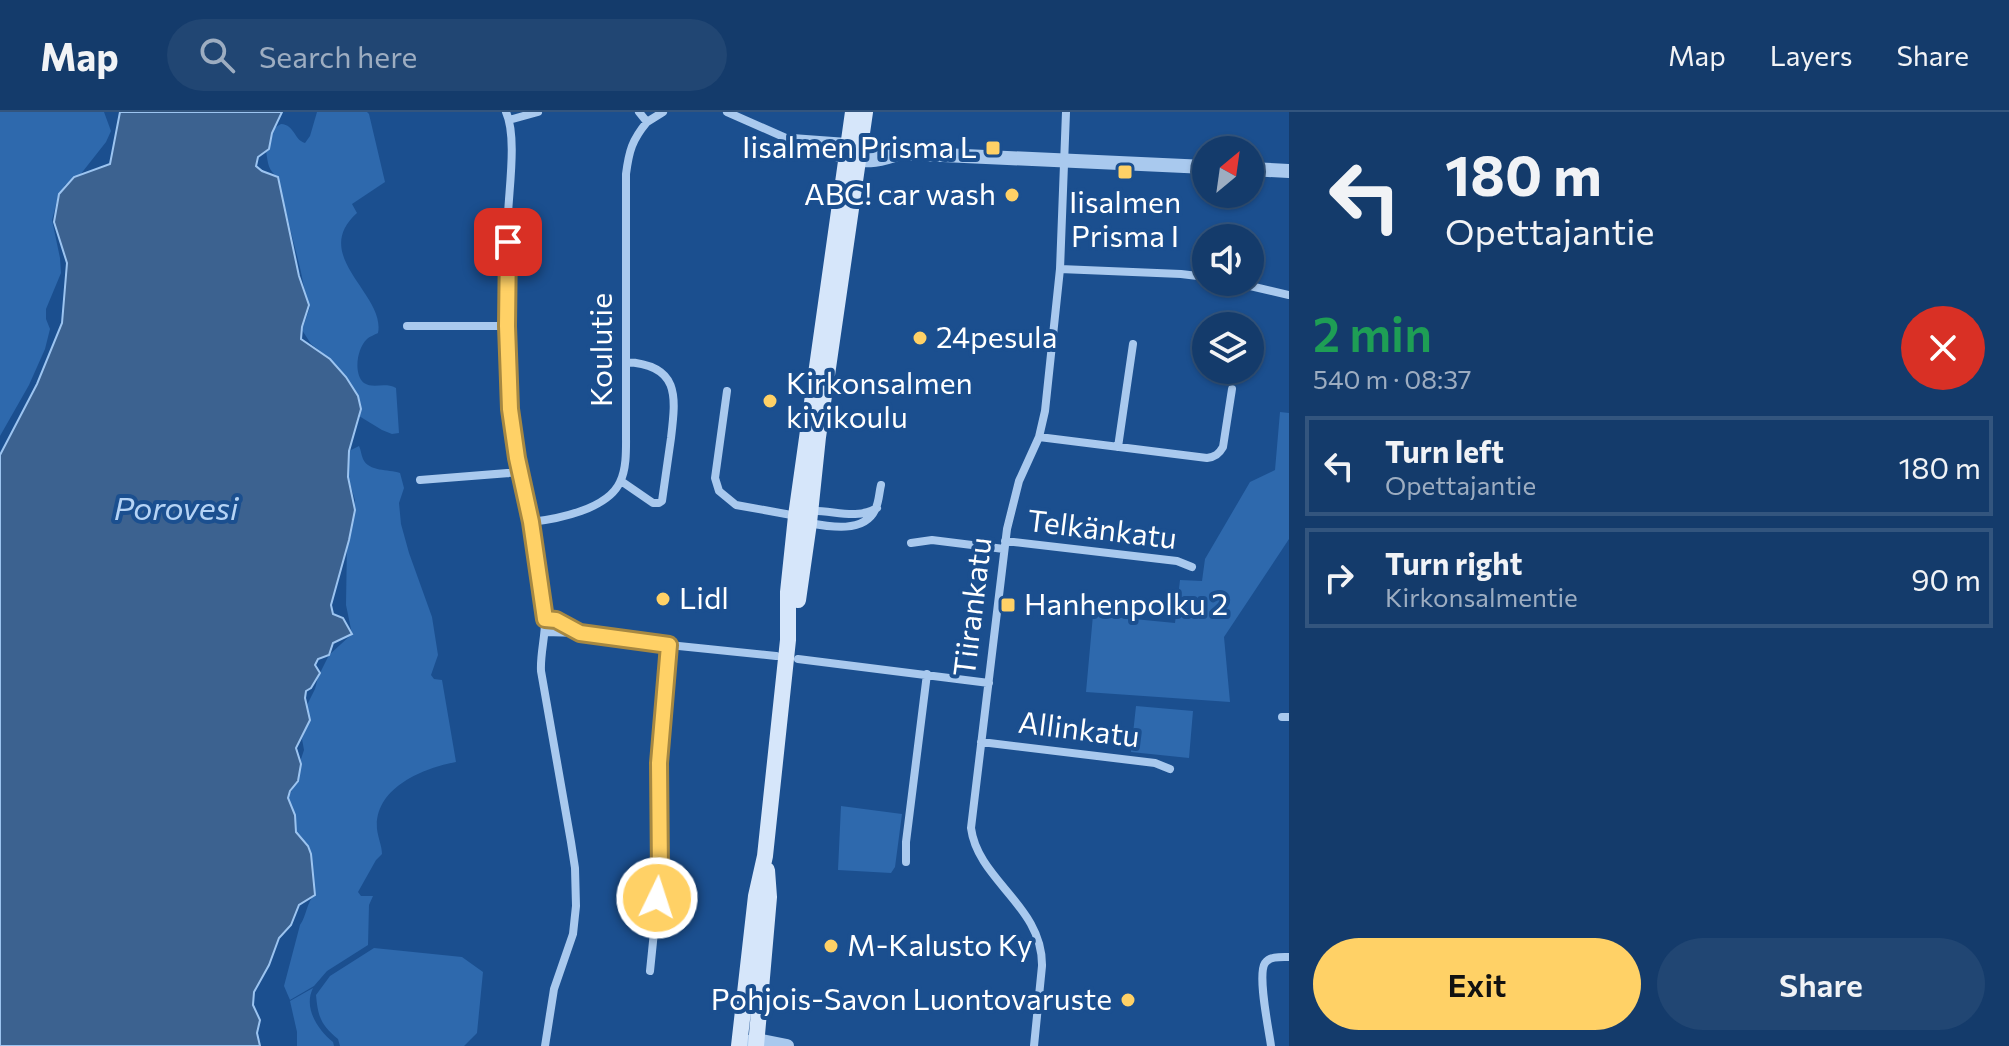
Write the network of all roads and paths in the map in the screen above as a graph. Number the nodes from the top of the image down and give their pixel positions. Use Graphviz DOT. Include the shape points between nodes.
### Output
graph roads {
  1 [pos="538,112"];
  2 [pos="639,112"];
  3 [pos="663,112"];
  4 [pos="727,112"];
  5 [pos="853,112"];
  6 [pos="865,112"];
  7 [pos="1066,112"];
  8 [pos="508,116"];
  9 [pos="647,122"];
  10 [pos="781,137"];
  11 [pos="853,151"];
  12 [pos="1064,160"];
  13 [pos="1192,166"];
  14 [pos="1264,170"];
  15 [pos="1289,171"];
  16 [pos="1060,269"];
  17 [pos="1192,275"];
  18 [pos="1264,289"];
  19 [pos="1289,295"];
  20 [pos="407,326"];
  21 [pos="507,326"];
  22 [pos="1133,344"];
  23 [pos="626,362"];
  24 [pos="1232,389"];
  25 [pos="727,391"];
  26 [pos="1039,437"];
  27 [pos="1118,447"];
  28 [pos="521,472"];
  29 [pos="420,480"];
  30 [pos="621,481"];
  31 [pos="881,485"];
  32 [pos="877,508"];
  33 [pos="805,516"];
  34 [pos="531,522"];
  35 [pos="911,543"];
  36 [pos="1004,545"];
  37 [pos="1192,567"];
  38 [pos="545,619"];
  39 [pos="545,632"];
  40 [pos="580,633"];
  41 [pos="669,645"];
  42 [pos="776,656"];
  43 [pos="798,659"];
  44 [pos="927,674"];
  45 [pos="989,683"];
  46 [pos="981,742"];
  47 [pos="1170,769"];
  48 [pos="906,862"];
  49 [pos="1289,957"];
  50 [pos="650,971"];
  51 [pos="746,1045"];
  52 [pos="545,1046"];
  53 [pos="787,1046"];
  54 [pos="1034,1046"];
  55 [pos="1271,1046"];
  1 -- 8 [label="street"];
  2 -- 9 [label="street"];
  3 -- 9 [label="street"];
  4 -- 10 [label="street"];
  5 -- 11 [label="main road"];
  6 -- 11 [label="main road"];
  7 -- 12 [label="street, Tiirankatu"];
  8 -- 21 [label="street"];
  9 -- 23 [label="street, Koulutie" via="634,139 626,174"];
  10 -- 11 [label="street"];
  10 -- 11 [label="street" via="822,154"];
  11 -- 12 [label="street" via="883,160 900,153"];
  11 -- 33 [label="main road"];
  12 -- 13 [label="street"];
  12 -- 16 [label="street, Tiirankatu"];
  14 -- 15 [label="street"];
  16 -- 17 [label="street"];
  16 -- 26 [label="street, Tiirankatu"];
  18 -- 19 [label="street"];
  20 -- 21 [label="street"];
  21 -- 28 [label="street" via="510,409"];
  22 -- 27 [label="street"];
  23 -- 30 [label="street, Koulutie"];
  23 -- 30 [label="street" via="660,372 675,403 662,501 653,503"];
  24 -- 27 [label="street" via="1223,447 1215,457"];
  25 -- 33 [label="street" via="715,478 719,491 736,505"];
  26 -- 27 [label="street"];
  26 -- 36 [label="street, Tiirankatu" via="1013,499"];
  28 -- 29 [label="street"];
  28 -- 34 [label="street"];
  30 -- 34 [label="street" via="599,503"];
  31 -- 32 [label="street"];
  32 -- 33 [label="street" via="859,515"];
  32 -- 33 [label="street" via="860,525"];
  33 -- 51 [label="main road" via="788,592 788,640 756,896"];
  34 -- 38 [label="street"];
  35 -- 36 [label="street, Telkänkatu"];
  36 -- 37 [label="street, Telkänkatu" via="1177,561"];
  36 -- 45 [label="street, Tiirankatu"];
  38 -- 39 [label="street"];
  38 -- 40 [label="street"];
  39 -- 40 [label="street"];
  39 -- 52 [label="street" via="541,671 575,868 576,906"];
  40 -- 41 [label="street"];
  41 -- 42 [label="street"];
  41 -- 50 [label="street" via="659,763 660,873"];
  43 -- 44 [label="street"];
  44 -- 45 [label="street"];
  44 -- 48 [label="street"];
  45 -- 46 [label="street, Tiirankatu"];
  46 -- 47 [label="street, Allinkatu"];
  46 -- 54 [label="street, Tiirankatu" via="971,828 981,856 1039,942 1042,966"];
  49 -- 55 [label="street" via="1265,962 1262,977"];
  51 -- 53 [label="street"];
}
